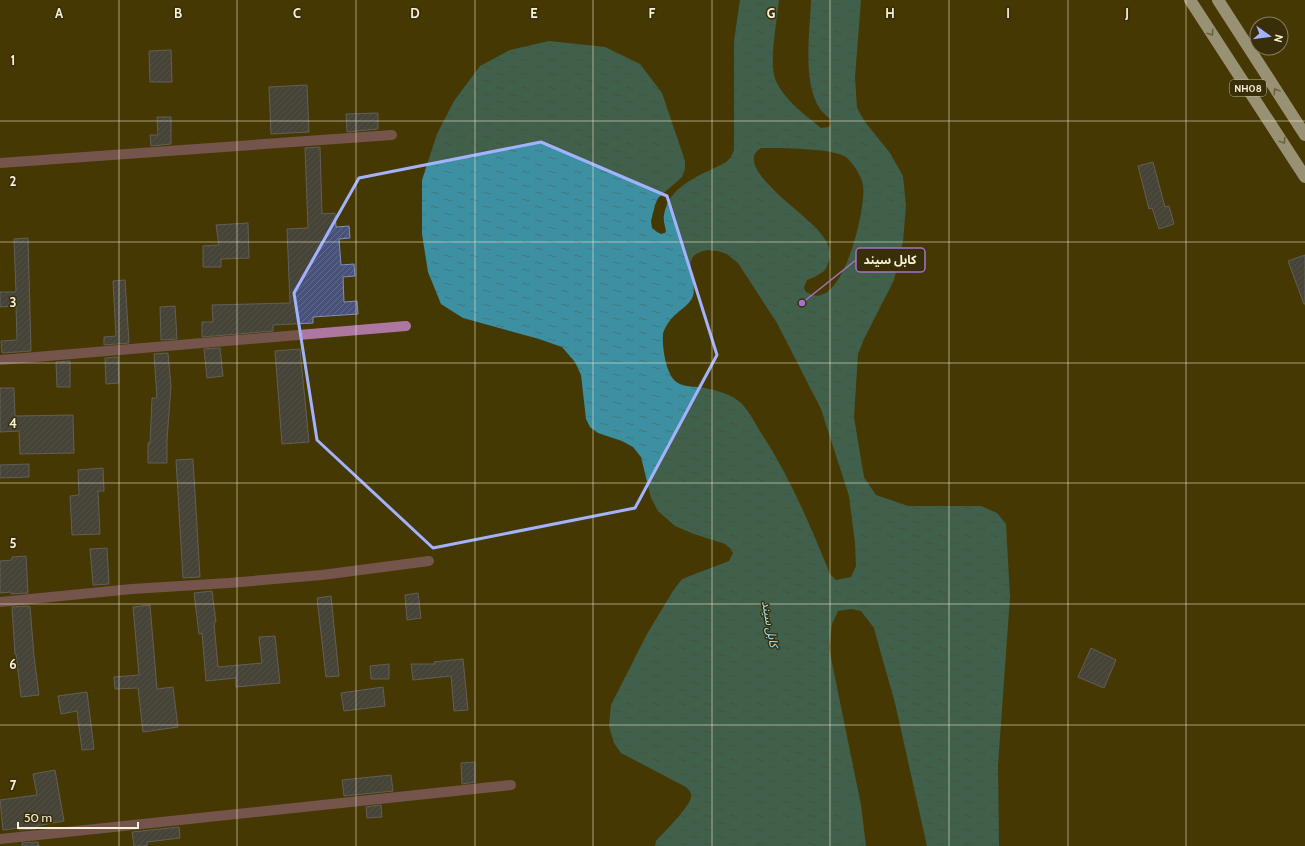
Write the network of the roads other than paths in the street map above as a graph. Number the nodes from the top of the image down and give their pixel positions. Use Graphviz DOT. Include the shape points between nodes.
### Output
graph roads {
  1 [pos="1190,0"];
  2 [pos="1218,0"];
  3 [pos="392,135"];
  4 [pos="1305,135"];
  5 [pos="0,163"];
  6 [pos="1305,177"];
  7 [pos="406,326"];
  8 [pos="0,360"];
  9 [pos="429,561"];
  10 [pos="0,602"];
  11 [pos="510,785"];
  12 [pos="0,839"];
  1 -- 6 [label="highway, NH08, one-way"];
  4 -- 2 [label="highway, NH08, one-way"];
  3 -- 5 [label="street"];
  7 -- 8 [label="street"];
  9 -- 10 [label="street" via="322,575"];
  11 -- 12 [label="street"];
}
